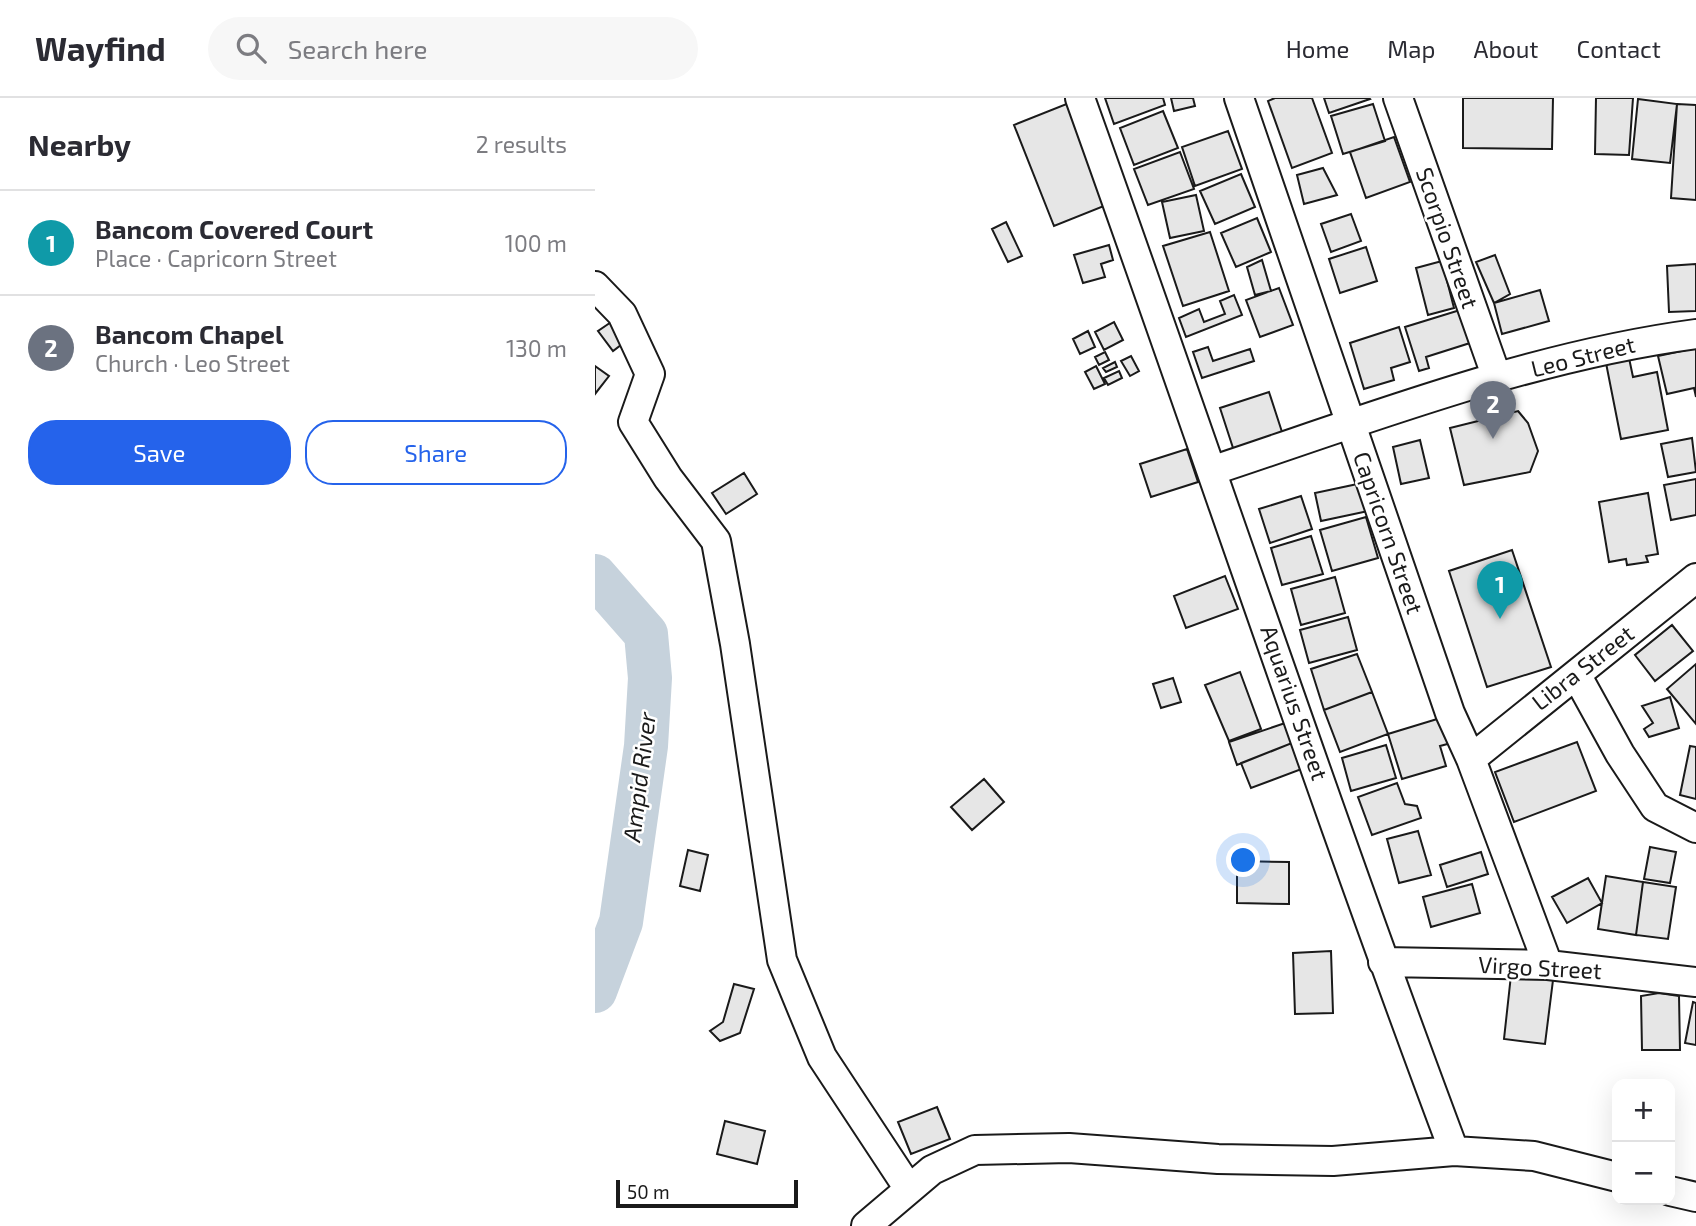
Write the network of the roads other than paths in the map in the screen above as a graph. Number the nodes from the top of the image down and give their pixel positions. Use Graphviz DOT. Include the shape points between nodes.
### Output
graph roads {
  1 [pos="1080,98"];
  2 [pos="1239,98"];
  3 [pos="1398,98"];
  4 [pos="595,286"];
  5 [pos="1696,334"];
  6 [pos="1497,378"];
  7 [pos="1351,425"];
  8 [pos="1214,470"];
  9 [pos="1696,578"];
  10 [pos="1577,676"];
  11 [pos="1471,759"];
  12 [pos="1696,828"];
  13 [pos="1383,962"];
  14 [pos="1548,965"];
  15 [pos="1696,982"];
  16 [pos="1454,1151"];
  17 [pos="1612,1176"];
  18 [pos="909,1189"];
  19 [pos="1675,1192"];
  20 [pos="1696,1198"];
  21 [pos="866,1226"];
  1 -- 8 [label="street, Aquarius Street"];
  2 -- 7 [label="street, Capricorn Street"];
  3 -- 6 [label="street, Scorpio Street"];
  4 -- 18 [label="street" via="622,314 650,374 633,422 716,541 782,960 822,1057"];
  5 -- 6 [label="street, Leo Street" via="1636,342"];
  6 -- 7 [label="street, Leo Street"];
  7 -- 8 [label="street, Leo Street"];
  7 -- 11 [label="street, Capricorn Street" via="1450,713"];
  8 -- 13 [label="street, Aquarius Street"];
  9 -- 10 [label="street, Libra Street"];
  10 -- 11 [label="street, Libra Street"];
  10 -- 12 [label="street" via="1655,807"];
  11 -- 14 [label="street, Capricorn Street"];
  13 -- 14 [label="street, Virgo Street"];
  13 -- 16 [label="street, Aquarius Street"];
  14 -- 15 [label="street, Virgo Street"];
  16 -- 17 [label="street" via="1534,1156"];
  16 -- 18 [label="street" via="1333,1161 1219,1159 1069,1148 975,1150 932,1170"];
  18 -- 21 [label="street"];
  19 -- 20 [label="street"];
}
